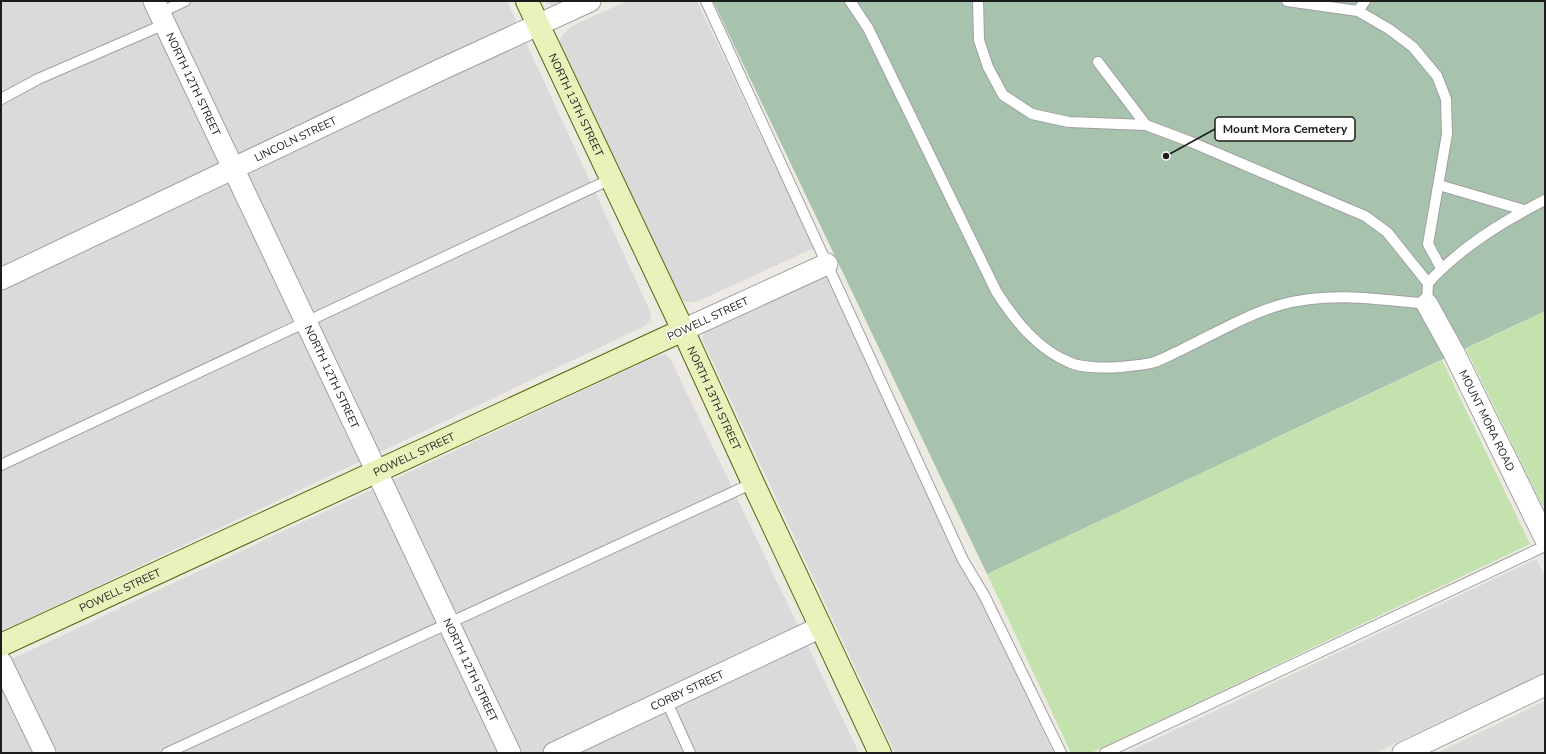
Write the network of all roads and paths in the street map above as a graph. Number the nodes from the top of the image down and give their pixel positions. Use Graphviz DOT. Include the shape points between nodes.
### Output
graph roads {
  1 [pos="185,1"];
  2 [pos="527,1"];
  3 [pos="590,1"];
  4 [pos="706,1"];
  5 [pos="850,1"];
  6 [pos="978,1"];
  7 [pos="1287,1"];
  8 [pos="1365,1"];
  9 [pos="1358,11"];
  10 [pos="159,12"];
  11 [pos="538,24"];
  12 [pos="1098,62"];
  13 [pos="1,99"];
  14 [pos="1146,125"];
  15 [pos="233,169"];
  16 [pos="611,178"];
  17 [pos="1438,185"];
  18 [pos="1545,200"];
  19 [pos="1524,210"];
  20 [pos="827,264"];
  21 [pos="1441,268"];
  22 [pos="1,279"];
  23 [pos="1428,283"];
  24 [pos="1427,304"];
  25 [pos="305,322"];
  26 [pos="683,330"];
  27 [pos="1,465"];
  28 [pos="376,472"];
  29 [pos="753,484"];
  30 [pos="1545,538"];
  31 [pos="1545,546"];
  32 [pos="449,624"];
  33 [pos="821,628"];
  34 [pos="1,645"];
  35 [pos="1,662"];
  36 [pos="1545,685"];
  37 [pos="666,700"];
  38 [pos="45,753"];
  39 [pos="167,753"];
  40 [pos="510,753"];
  41 [pos="554,753"];
  42 [pos="690,753"];
  43 [pos="880,753"];
  44 [pos="1061,753"];
  45 [pos="1105,753"];
  46 [pos="1403,753"];
  1 -- 10 [label="lane"];
  2 -- 11 [label="street, NORTH 13TH STREET"];
  3 -- 11 [label="street, LINCOLN STREET"];
  4 -- 20 [label="lane"];
  5 -- 24 [label="lane" via="868,28 996,292 1009,311 1046,350 1073,364 1106,368 1135,366 1155,362 1280,305 1317,299 1367,297"];
  6 -- 14 [label="lane" via="979,40 988,67 1003,95 1032,114 1069,122"];
  7 -- 9 [label="lane"];
  8 -- 9 [label="lane"];
  9 -- 17 [label="lane" via="1414,46 1437,76 1446,99 1447,134"];
  10 -- 13 [label="lane"];
  10 -- 15 [label="street, NORTH 12TH STREET"];
  11 -- 15 [label="street, LINCOLN STREET"];
  11 -- 16 [label="street, NORTH 13TH STREET"];
  12 -- 14 [label="lane"];
  14 -- 23 [label="lane" via="1364,216 1387,232"];
  15 -- 22 [label="street, LINCOLN STREET"];
  15 -- 25 [label="street, NORTH 12TH STREET"];
  16 -- 25 [label="lane"];
  16 -- 26 [label="street, NORTH 13TH STREET"];
  17 -- 19 [label="lane"];
  17 -- 21 [label="lane" via="1428,244"];
  18 -- 19 [label="lane"];
  19 -- 21 [label="lane" via="1478,238"];
  20 -- 26 [label="street, POWELL STREET"];
  20 -- 44 [label="lane" via="963,560 984,595"];
  21 -- 23 [label="lane"];
  23 -- 24 [label="lane"];
  24 -- 30 [label="street, MOUNT MORA ROAD" via="1454,353"];
  25 -- 27 [label="lane"];
  25 -- 28 [label="street, NORTH 12TH STREET"];
  26 -- 28 [label="street, POWELL STREET"];
  26 -- 29 [label="street, NORTH 13TH STREET"];
  28 -- 32 [label="street, NORTH 12TH STREET"];
  28 -- 34 [label="street, POWELL STREET"];
  29 -- 32 [label="lane"];
  29 -- 33 [label="street, NORTH 13TH STREET"];
  31 -- 45 [label="lane"];
  32 -- 39 [label="lane"];
  32 -- 40 [label="street, NORTH 12TH STREET"];
  33 -- 37 [label="street, CORBY STREET"];
  33 -- 43 [label="street, NORTH 13TH STREET"];
  35 -- 38 [label="street"];
  36 -- 46 [label="street"];
  37 -- 41 [label="street, CORBY STREET"];
  37 -- 42 [label="lane"];
}
